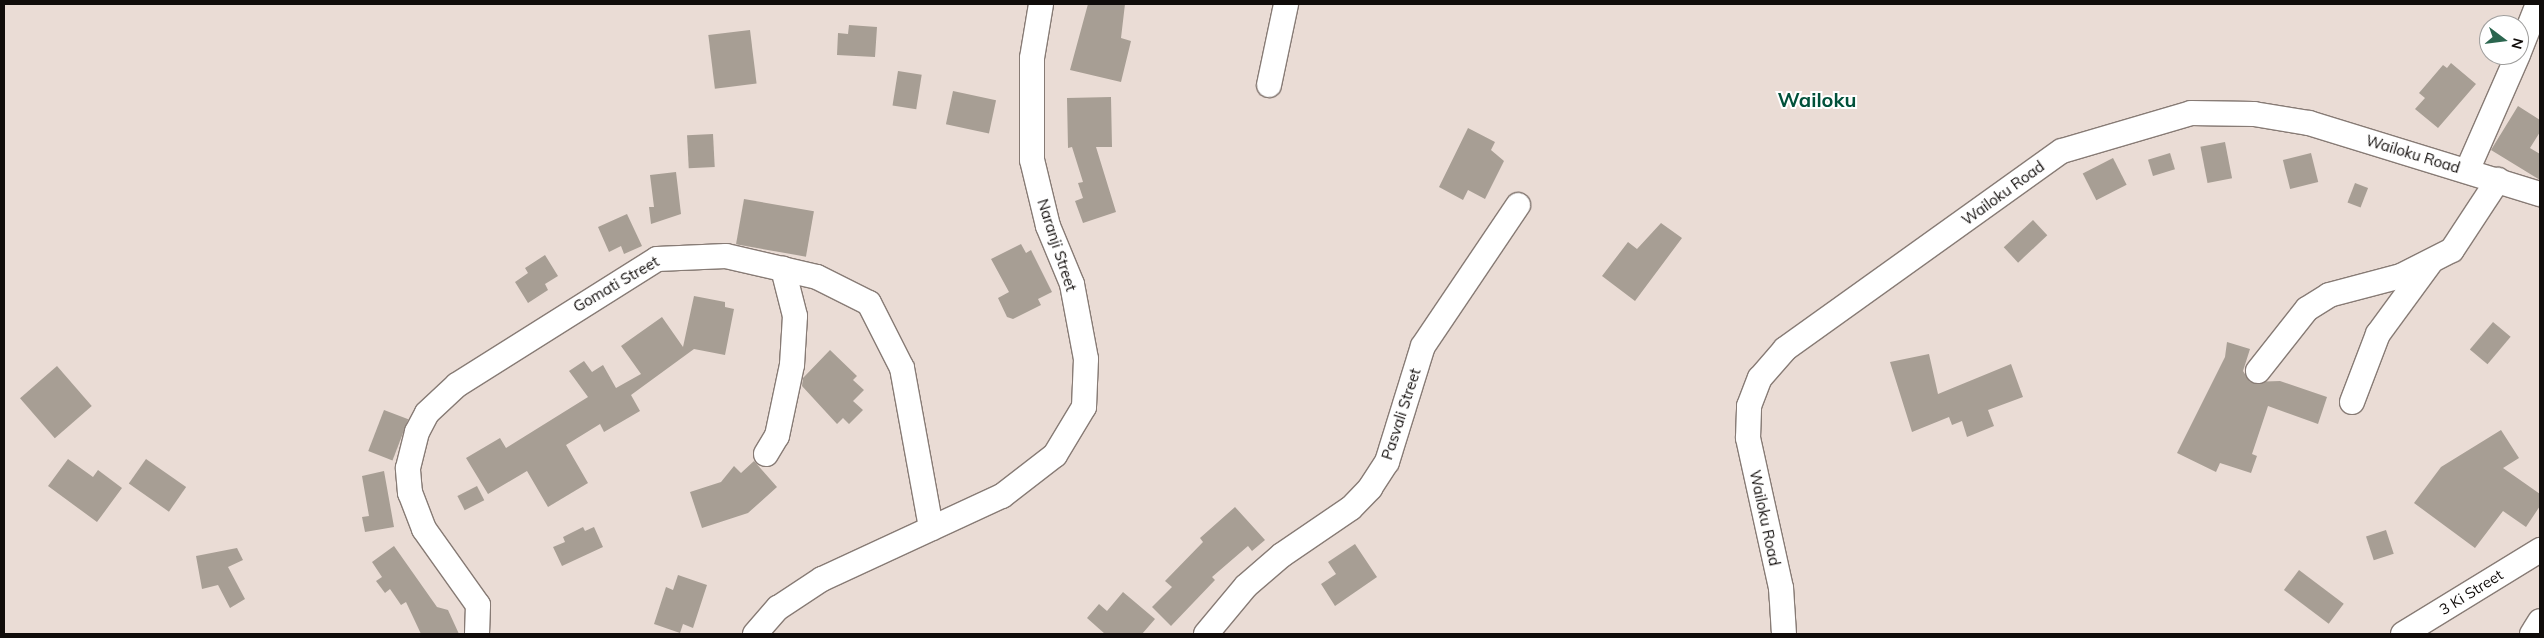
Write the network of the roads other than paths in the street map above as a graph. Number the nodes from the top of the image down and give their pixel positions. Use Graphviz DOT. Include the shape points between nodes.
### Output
graph roads {
  1 [pos="1041,4"];
  2 [pos="1286,4"];
  3 [pos="2538,4"];
  4 [pos="2529,26"];
  5 [pos="2513,65"];
  6 [pos="1269,85"];
  7 [pos="2467,170"];
  8 [pos="2498,180"];
  9 [pos="2540,194"];
  10 [pos="1518,205"];
  11 [pos="2432,261"];
  12 [pos="783,270"];
  13 [pos="2258,371"];
  14 [pos="2352,402"];
  15 [pos="766,454"];
  16 [pos="931,528"];
  17 [pos="2540,550"];
  18 [pos="2540,621"];
  19 [pos="477,634"];
  20 [pos="755,634"];
  21 [pos="1206,634"];
  22 [pos="1784,634"];
  23 [pos="2403,634"];
  24 [pos="2532,634"];
  1 -- 16 [label="street, Naranji Street" via="1032,58 1032,160 1048,226 1072,284 1086,359 1084,407 1055,455 1002,496"];
  2 -- 6 [label="street"];
  3 -- 4 [label="street"];
  5 -- 7 [label="street"];
  7 -- 8 [label="street, Wailoku Road"];
  7 -- 22 [label="street, Wailoku Road" via="2310,123 2254,114 2191,113 2062,151 1785,349 1760,378 1749,406 1748,438 1781,588"];
  8 -- 9 [label="street, Wailoku Road"];
  8 -- 11 [label="street" via="2468,231 2452,250"];
  10 -- 21 [label="street, Pasvali Street" via="1422,346 1386,462 1370,488 1352,508 1282,555 1246,586"];
  11 -- 13 [label="street" via="2401,276 2329,295 2307,309"];
  11 -- 14 [label="street" via="2378,334"];
  12 -- 15 [label="street" via="795,316 792,365 777,436"];
  12 -- 16 [label="street, Gomati Street" via="817,277 858,294 887,334 902,368"];
  12 -- 19 [label="street, Gomati Street" via="726,256 657,258 456,385 427,413 410,450 410,493 424,529 478,604"];
  16 -- 20 [label="street, Naranji Street" via="822,579 778,608"];
  17 -- 23 [label="street, 3 Ki Street"];
  18 -- 24 [label="street"];
}
